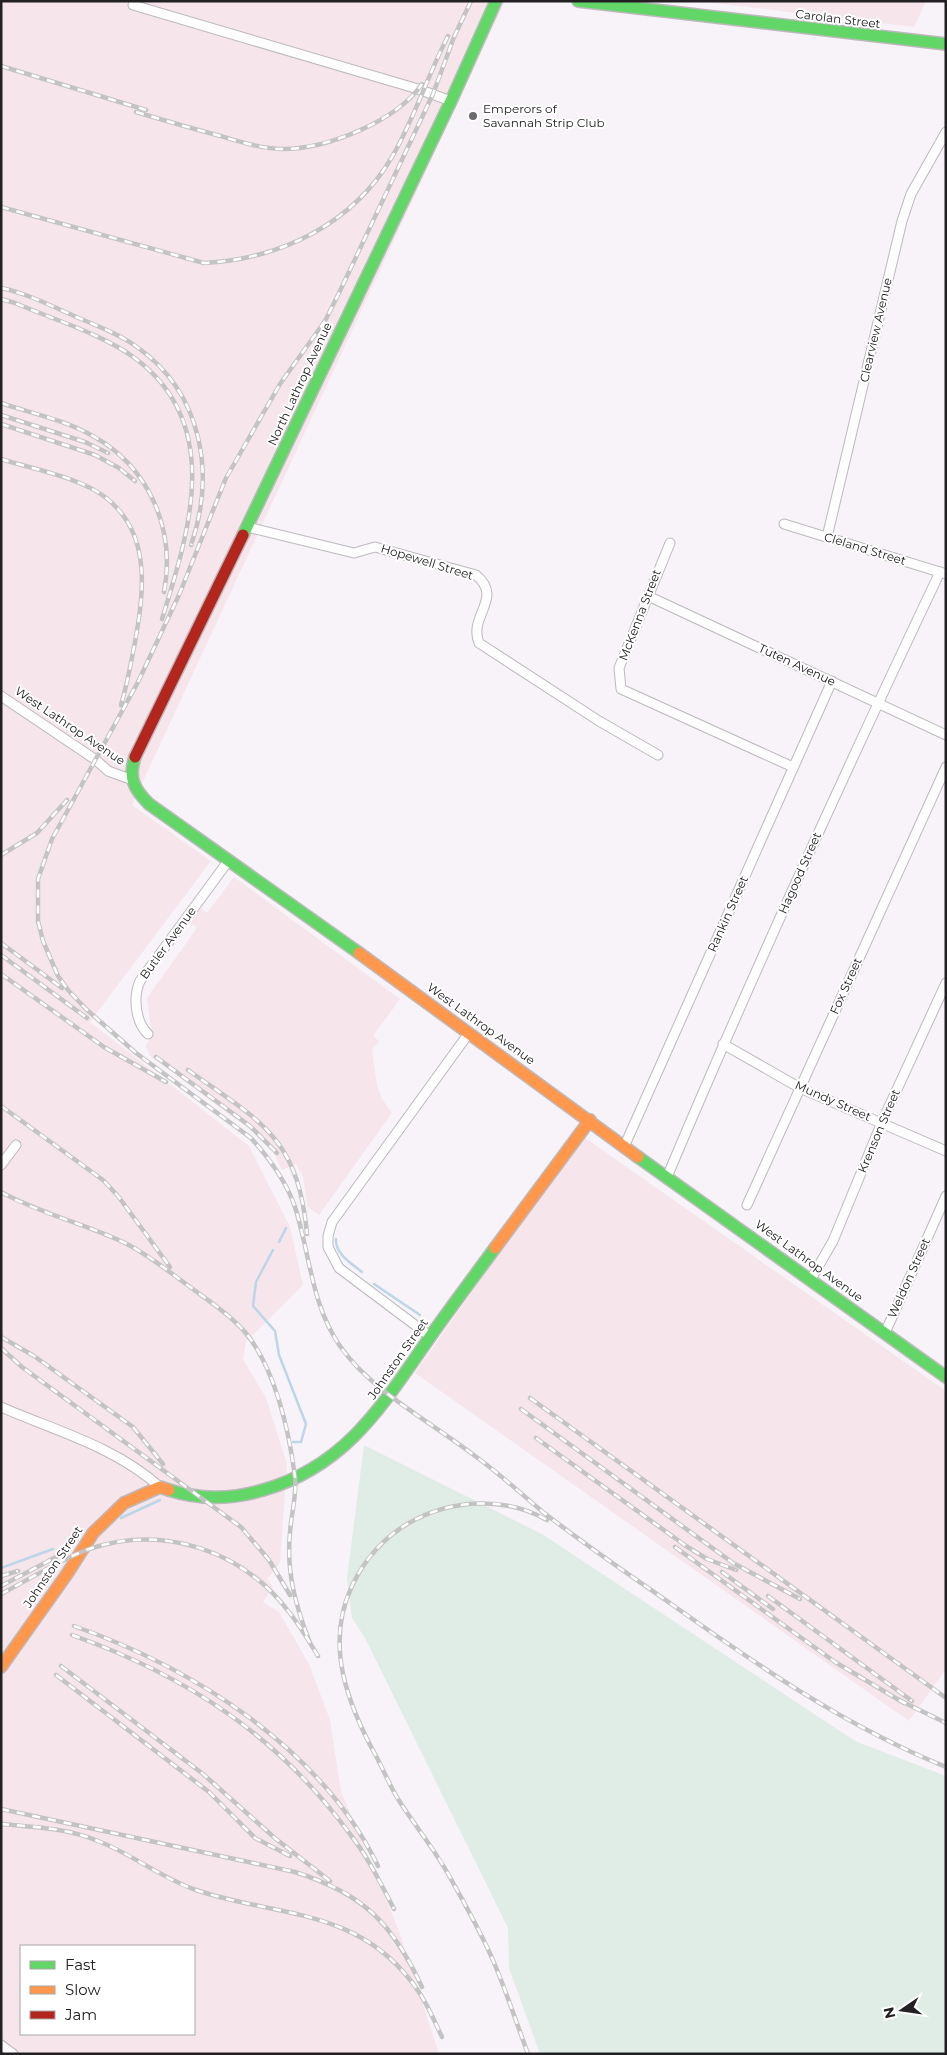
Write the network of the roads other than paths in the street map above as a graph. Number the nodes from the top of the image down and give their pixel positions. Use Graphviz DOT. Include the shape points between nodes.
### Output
graph roads {
  1 [pos="496,1"];
  2 [pos="578,1"];
  3 [pos="133,5"];
  4 [pos="946,44"];
  5 [pos="451,101"];
  6 [pos="946,132"];
  7 [pos="784,524"];
  8 [pos="247,527"];
  9 [pos="827,537"];
  10 [pos="670,543"];
  11 [pos="943,573"];
  12 [pos="648,596"];
  13 [pos="832,681"];
  14 [pos="1,696"];
  15 [pos="878,702"];
  16 [pos="946,735"];
  17 [pos="658,755"];
  18 [pos="794,767"];
  19 [pos="946,767"];
  20 [pos="130,779"];
  21 [pos="229,860"];
  22 [pos="946,983"];
  23 [pos="469,1033"];
  24 [pos="148,1034"];
  25 [pos="723,1044"];
  26 [pos="800,1088"];
  27 [pos="590,1120"];
  28 [pos="882,1122"];
  29 [pos="16,1145"];
  30 [pos="624,1147"];
  31 [pos="946,1151"];
  32 [pos="1,1165"];
  33 [pos="667,1176"];
  34 [pos="946,1196"];
  35 [pos="747,1205"];
  36 [pos="812,1280"];
  37 [pos="885,1333"];
  38 [pos="431,1337"];
  39 [pos="946,1377"];
  40 [pos="1,1407"];
  41 [pos="160,1487"];
  42 [pos="1,1666"];
  43 [pos="1,2045"];
  44 [pos="14,2054"];
  1 -- 5 [label="street, North Lathrop Avenue"];
  2 -- 4 [label="street, Carolan Street"];
  3 -- 5 [label="street"];
  5 -- 8 [label="street, North Lathrop Avenue"];
  6 -- 9 [label="street, Clearview Avenue" via="912,194 902,221"];
  7 -- 9 [label="street, Cleland Street"];
  8 -- 17 [label="street, Hopewell Street" via="354,554 375,547 476,576 484,582 488,595 477,625 479,643"];
  8 -- 20 [label="street, North Lathrop Avenue" via="138,748"];
  9 -- 11 [label="street, Cleland Street"];
  10 -- 12 [label="street, McKenna Street"];
  11 -- 15 [label="street, Hagood Street"];
  12 -- 13 [label="street, Tuten Avenue"];
  12 -- 18 [label="street, McKenna Street" via="619,668 621,689"];
  13 -- 15 [label="street, Tuten Avenue"];
  13 -- 18 [label="street, Rankin Street"];
  14 -- 20 [label="street, West Lathrop Avenue" via="108,771"];
  15 -- 16 [label="street, Tuten Avenue"];
  15 -- 25 [label="street, Hagood Street"];
  18 -- 30 [label="street, Rankin Street"];
  19 -- 26 [label="street, Fox Street"];
  20 -- 21 [label="street, West Lathrop Avenue" via="149,804"];
  21 -- 23 [label="street, West Lathrop Avenue"];
  21 -- 24 [label="street, Butler Avenue" via="140,981 135,997 140,1024"];
  22 -- 28 [label="street, Krenson Street"];
  23 -- 27 [label="street, West Lathrop Avenue"];
  23 -- 38 [label="street" via="332,1222 328,1236 328,1247 339,1268"];
  25 -- 26 [label="street, Mundy Street"];
  25 -- 33 [label="street, Hagood Street"];
  26 -- 28 [label="street, Mundy Street"];
  26 -- 35 [label="street, Fox Street"];
  27 -- 30 [label="street, West Lathrop Avenue"];
  27 -- 38 [label="street, Johnston Street"];
  28 -- 31 [label="street, Mundy Street"];
  28 -- 36 [label="street, Krenson Street" via="833,1241"];
  29 -- 32 [label="street"];
  30 -- 33 [label="street, West Lathrop Avenue"];
  33 -- 36 [label="street, West Lathrop Avenue"];
  34 -- 37 [label="street, Weldon Street"];
  36 -- 37 [label="street, West Lathrop Avenue"];
  37 -- 39 [label="street, West Lathrop Avenue"];
  38 -- 41 [label="street, Johnston Street" via="378,1412 323,1464 295,1479 242,1495 178,1495"];
  40 -- 41 [label="street" via="92,1443 117,1456"];
  41 -- 42 [label="street, Johnston Street" via="124,1503 93,1533"];
  43 -- 44 [label="street"];
}
